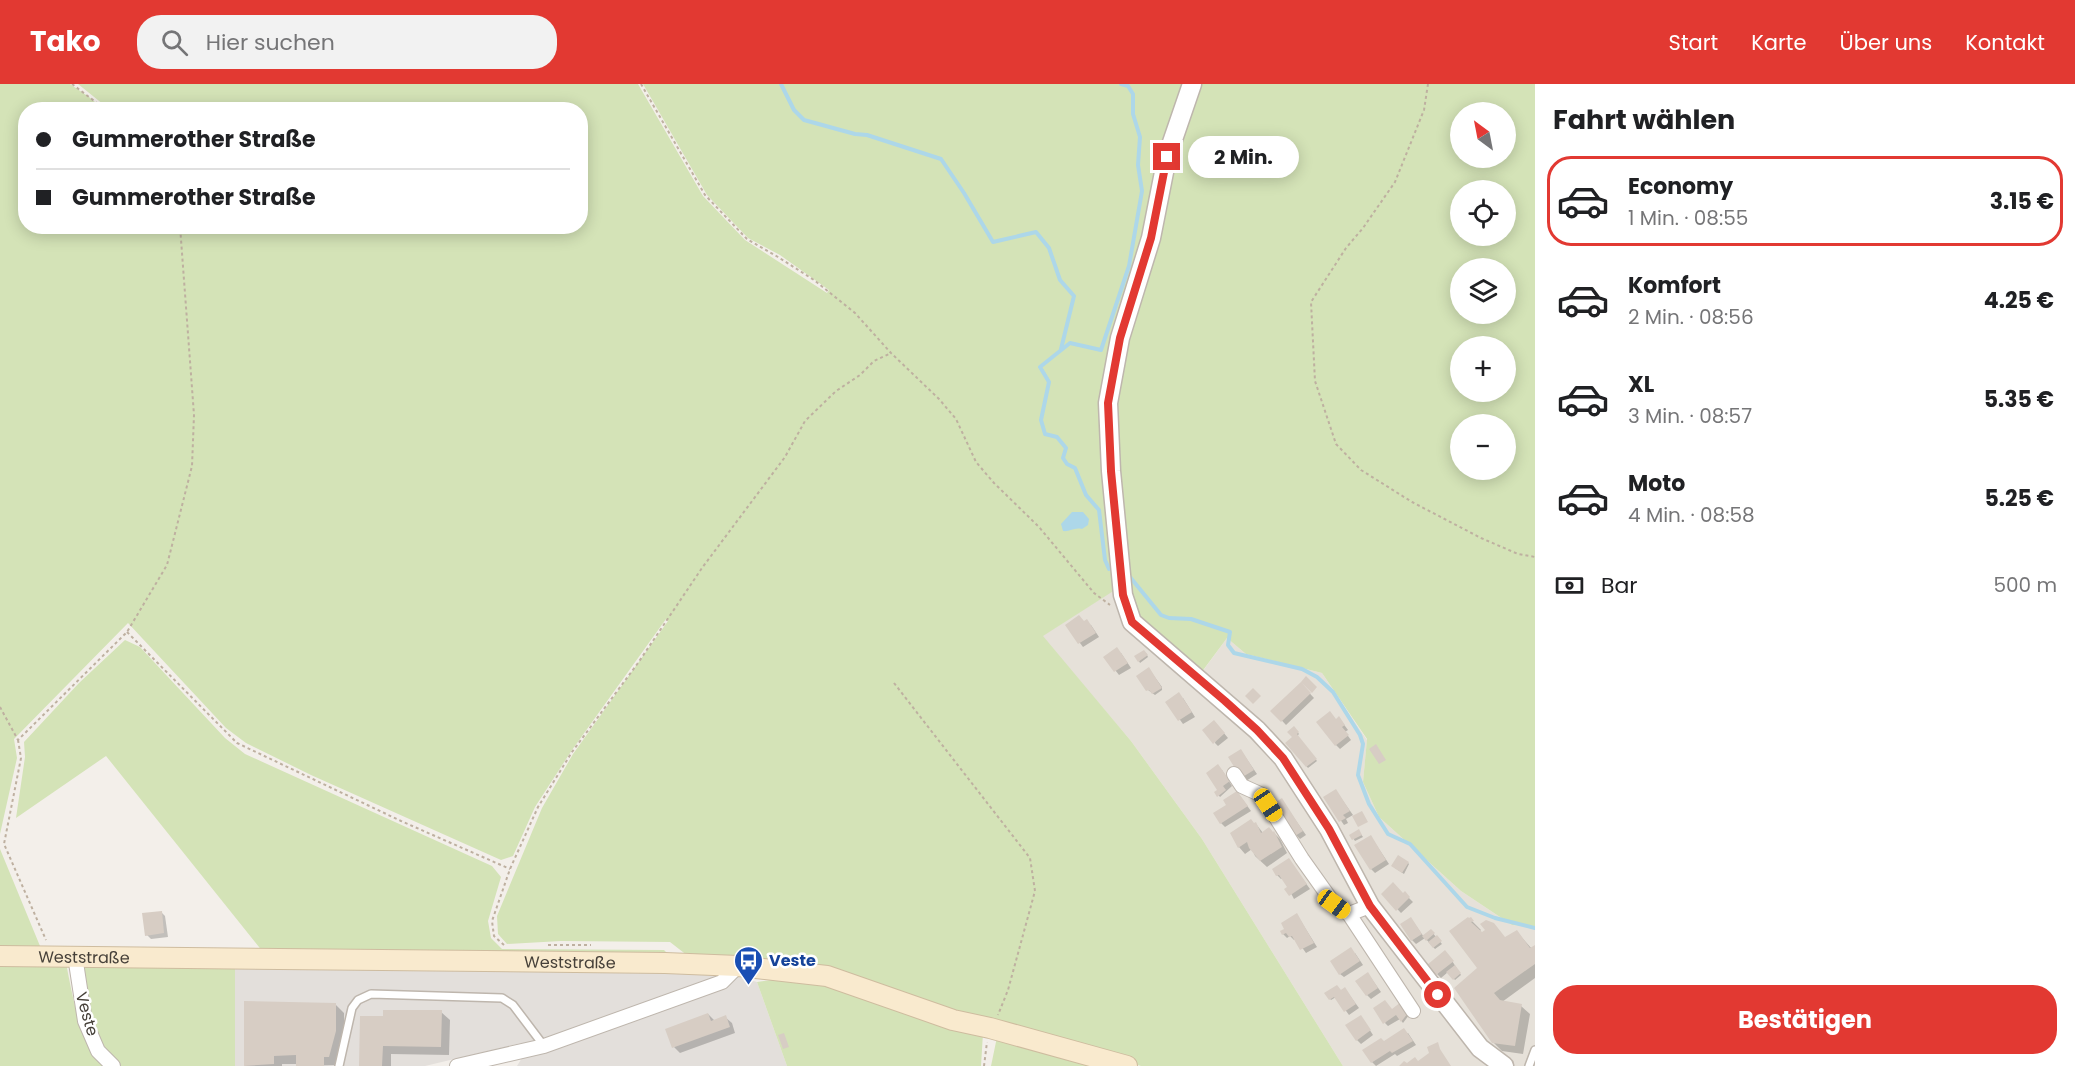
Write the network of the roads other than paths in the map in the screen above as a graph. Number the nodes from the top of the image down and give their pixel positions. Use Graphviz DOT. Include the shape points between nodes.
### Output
graph roads {
  1 [pos="1192,84"];
  2 [pos="1234,774"];
  3 [pos="1370,906"];
  4 [pos="1349,914"];
  5 [pos="0,956"];
  6 [pos="75,956"];
  7 [pos="738,966"];
  8 [pos="1413,1011"];
  9 [pos="544,1046"];
  10 [pos="1535,1050"];
  11 [pos="508,1060"];
  12 [pos="113,1066"];
  13 [pos="339,1066"];
  14 [pos="457,1066"];
  15 [pos="1127,1066"];
  16 [pos="1504,1066"];
  17 [pos="1529,1066"];
  1 -- 3 [label="street" via="1167,157 1151,238 1120,338 1108,403 1123,595 1132,622 1225,701 1283,758 1329,829"];
  2 -- 4 [label="street" via="1242,786 1262,795 1334,904"];
  3 -- 4 [label="street"];
  3 -- 16 [label="street" via="1480,1048"];
  4 -- 8 [label="street"];
  5 -- 6 [label="main road, Weststraße"];
  6 -- 7 [label="main road, Weststraße"];
  6 -- 12 [label="street, Veste" via="85,1021 98,1051"];
  7 -- 9 [label="street" via="722,982"];
  7 -- 15 [label="main road, Weststraße" via="827,976 952,1020"];
  9 -- 11 [label="street"];
  9 -- 13 [label="lane" via="513,1005 502,999 371,994 352,1008"];
  10 -- 17 [label="lane"];
  11 -- 14 [label="street"];
}
